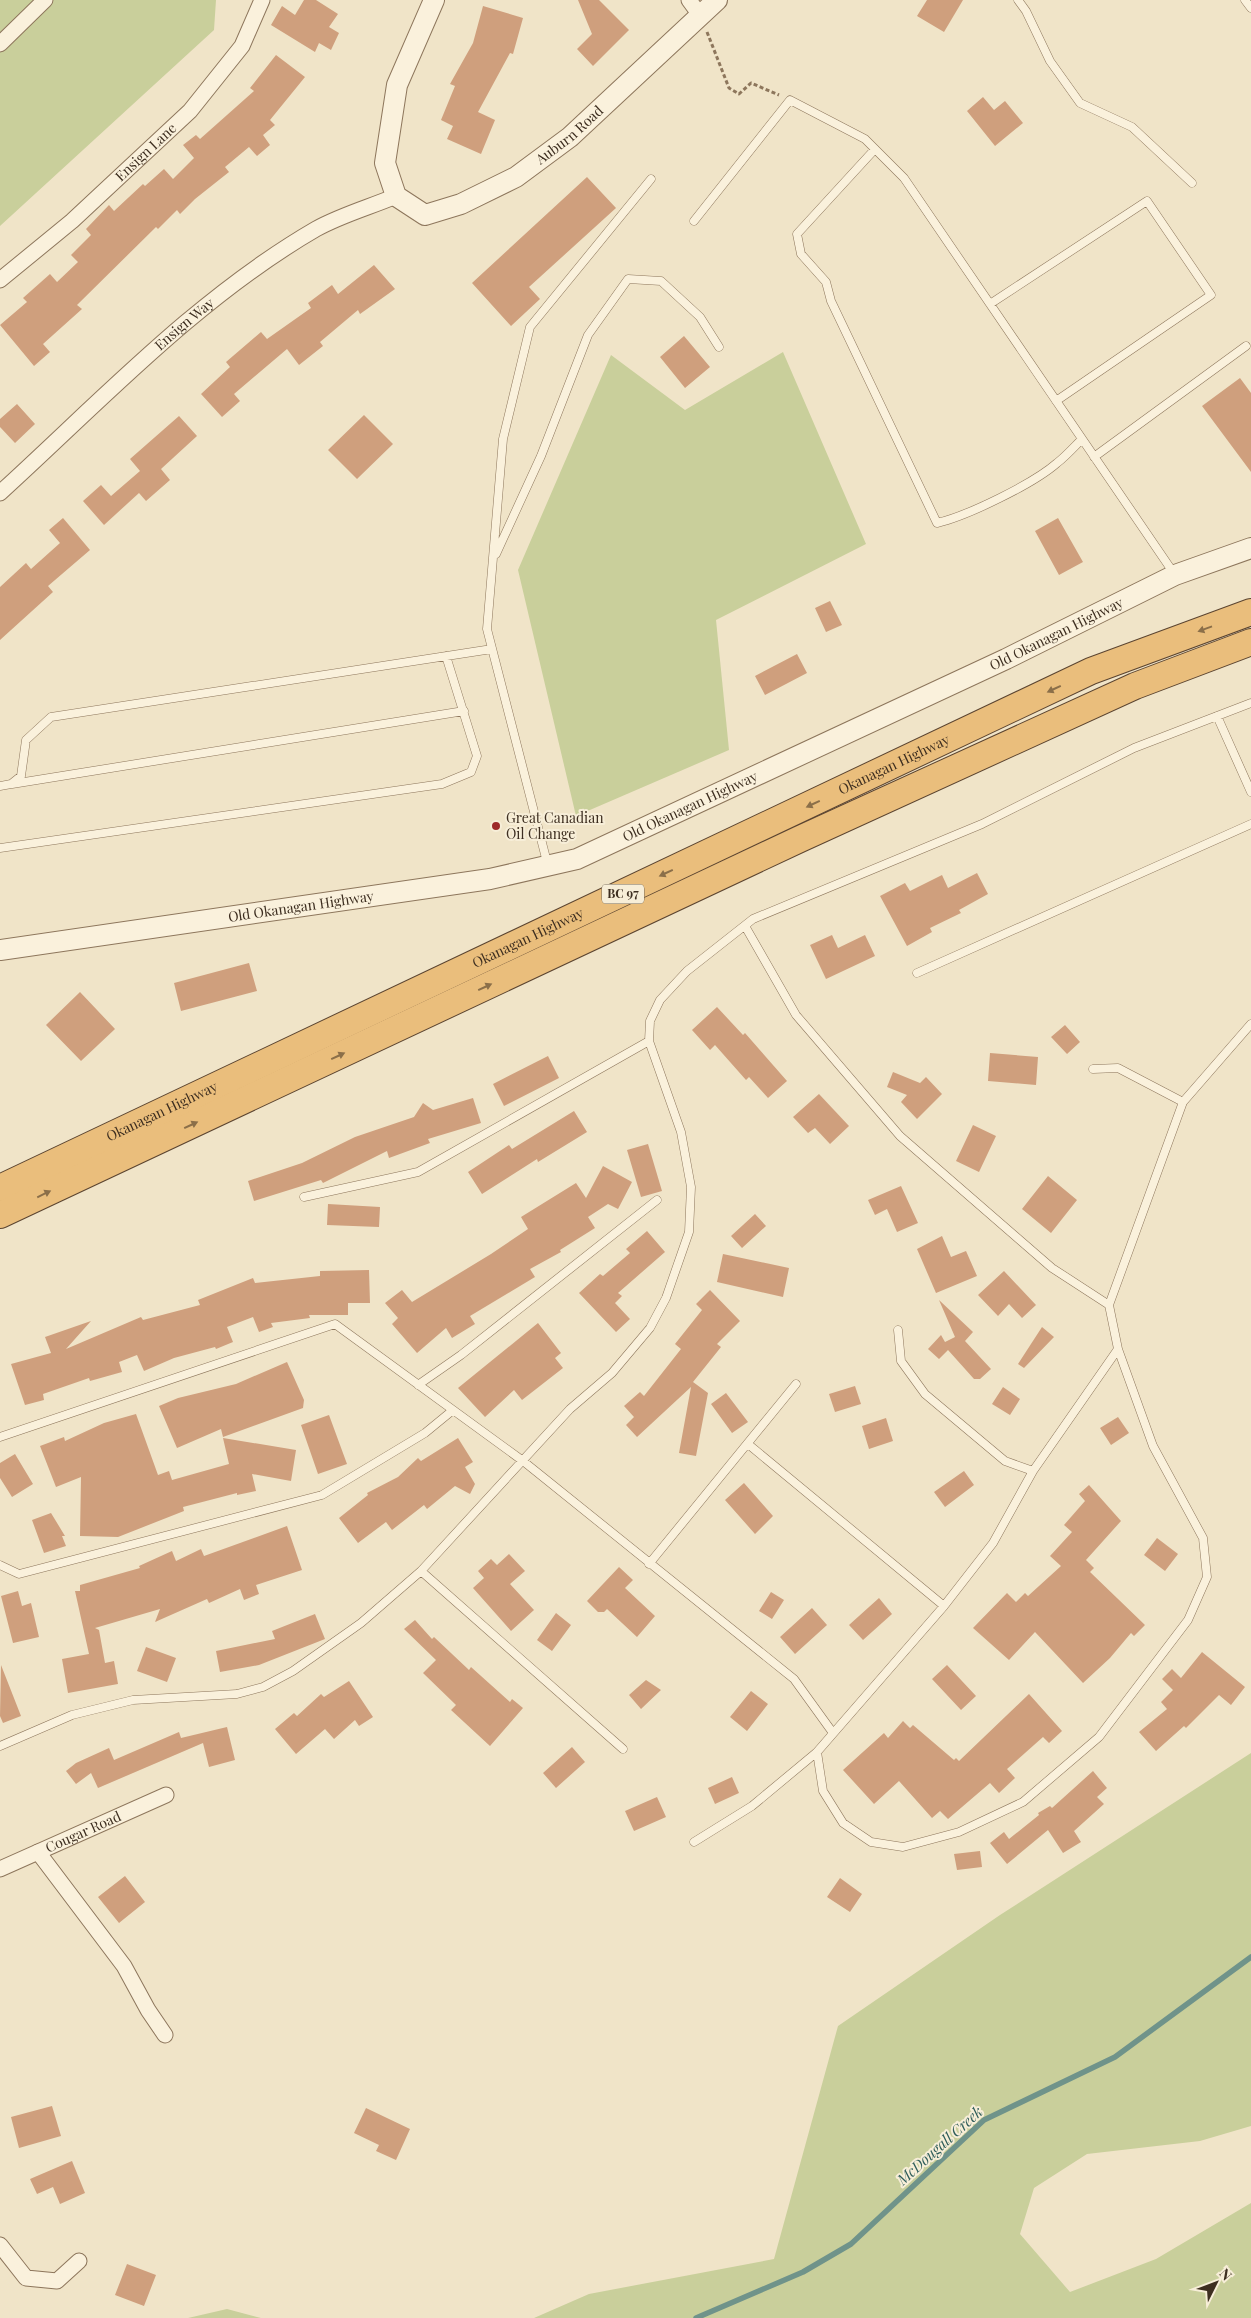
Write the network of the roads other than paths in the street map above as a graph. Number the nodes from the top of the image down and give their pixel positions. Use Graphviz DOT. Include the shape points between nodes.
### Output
graph roads {
  1 [pos="45,0"];
  2 [pos="262,0"];
  3 [pos="434,0"];
  4 [pos="717,0"];
  5 [pos="1018,0"];
  6 [pos="1245,0"];
  7 [pos="695,8"];
  8 [pos="1251,8"];
  9 [pos="0,44"];
  10 [pos="876,149"];
  11 [pos="651,179"];
  12 [pos="1192,183"];
  13 [pos="396,196"];
  14 [pos="694,221"];
  15 [pos="0,280"];
  16 [pos="990,304"];
  17 [pos="719,346"];
  18 [pos="1246,346"];
  19 [pos="1056,401"];
  20 [pos="1082,439"];
  21 [pos="1094,457"];
  22 [pos="0,493"];
  23 [pos="1251,548"];
  24 [pos="493,560"];
  25 [pos="1175,575"];
  26 [pos="1251,612"];
  27 [pos="1251,642"];
  28 [pos="492,649"];
  29 [pos="446,656"];
  30 [pos="1251,703"];
  31 [pos="464,711"];
  32 [pos="1217,716"];
  33 [pos="11,784"];
  34 [pos="0,786"];
  35 [pos="1251,792"];
  36 [pos="1251,824"];
  37 [pos="0,848"];
  38 [pos="548,866"];
  39 [pos="745,926"];
  40 [pos="0,950"];
  41 [pos="917,973"];
  42 [pos="1251,1024"];
  43 [pos="649,1042"];
  44 [pos="1093,1069"];
  45 [pos="1183,1102"];
  46 [pos="0,1188"];
  47 [pos="304,1197"];
  48 [pos="657,1200"];
  49 [pos="0,1215"];
  50 [pos="1109,1305"];
  51 [pos="898,1330"];
  52 [pos="1118,1349"];
  53 [pos="796,1384"];
  54 [pos="418,1385"];
  55 [pos="453,1410"];
  56 [pos="0,1437"];
  57 [pos="748,1444"];
  58 [pos="523,1461"];
  59 [pos="1033,1471"];
  60 [pos="649,1564"];
  61 [pos="0,1565"];
  62 [pos="421,1571"];
  63 [pos="944,1606"];
  64 [pos="834,1733"];
  65 [pos="0,1746"];
  66 [pos="623,1749"];
  67 [pos="817,1752"];
  68 [pos="166,1795"];
  69 [pos="694,1842"];
  70 [pos="38,1852"];
  71 [pos="0,1869"];
  72 [pos="166,2035"];
  73 [pos="0,2245"];
  74 [pos="79,2261"];
  1 -- 9 [label="street"];
  2 -- 15 [label="street, Ensign Lane" via="242,46 190,111 72,221"];
  3 -- 13 [label="street" via="397,85 385,163"];
  4 -- 7 [label="street, Auburn Road"];
  5 -- 12 [label="lane" via="1050,61 1080,103 1132,127"];
  6 -- 8 [label="lane"];
  7 -- 13 [label="street, Auburn Road" via="570,137 516,177 461,204 425,216"];
  10 -- 14 [label="lane" via="865,139 790,100"];
  10 -- 16 [label="lane" via="904,178"];
  10 -- 20 [label="lane" via="798,234 801,254 826,282 831,302 937,523 955,519 1032,480 1056,464"];
  11 -- 24 [label="lane" via="530,327 503,439"];
  13 -- 22 [label="street, Ensign Way" via="318,228 259,264 190,319"];
  16 -- 19 [label="lane"];
  16 -- 19 [label="lane" via="1147,200 1211,295"];
  17 -- 24 [label="lane" via="700,317 661,281 628,279 588,335 541,456"];
  18 -- 21 [label="lane"];
  19 -- 20 [label="lane"];
  20 -- 21 [label="lane"];
  21 -- 25 [label="lane"];
  23 -- 25 [label="street, Old Okanagan Highway"];
  24 -- 28 [label="lane" via="487,629"];
  25 -- 38 [label="street, Old Okanagan Highway" via="1006,659 586,855"];
  26 -- 46 [label="highway, Okanagan Highway / BC 97, one-way" via="1091,672"];
  49 -- 27 [label="highway, Okanagan Highway / BC 97, one-way" via="800,839 1135,686"];
  28 -- 29 [label="lane"];
  28 -- 38 [label="lane"];
  29 -- 31 [label="lane"];
  29 -- 33 [label="lane" via="51,717 26,740 21,776"];
  30 -- 32 [label="lane"];
  31 -- 33 [label="lane"];
  31 -- 37 [label="lane" via="478,756 471,772 442,784"];
  32 -- 35 [label="lane"];
  32 -- 39 [label="lane" via="1134,748 982,824 753,919"];
  33 -- 34 [label="lane"];
  36 -- 41 [label="lane"];
  38 -- 40 [label="street, Old Okanagan Highway" via="490,879"];
  39 -- 43 [label="lane" via="687,971 660,1000 650,1021"];
  39 -- 50 [label="lane" via="796,1015 900,1136 1052,1268"];
  42 -- 45 [label="lane"];
  43 -- 47 [label="lane" via="418,1172"];
  43 -- 58 [label="lane" via="681,1132 691,1187 688,1232 666,1298 650,1328 612,1373 570,1409"];
  44 -- 45 [label="lane" via="1118,1068"];
  45 -- 50 [label="lane"];
  48 -- 54 [label="lane" via="461,1355"];
  50 -- 52 [label="lane"];
  51 -- 59 [label="lane" via="901,1361 925,1394 1005,1460"];
  52 -- 59 [label="lane"];
  52 -- 67 [label="lane" via="1153,1446 1203,1538 1207,1577 1188,1620 1100,1737 1023,1802 959,1832 903,1847 871,1842 843,1823 823,1791"];
  53 -- 57 [label="lane"];
  54 -- 55 [label="lane"];
  54 -- 56 [label="lane" via="334,1324"];
  55 -- 58 [label="lane"];
  55 -- 61 [label="lane" via="425,1433 322,1495 19,1574"];
  57 -- 60 [label="lane"];
  57 -- 63 [label="lane"];
  58 -- 60 [label="lane"];
  58 -- 62 [label="lane"];
  59 -- 63 [label="lane" via="993,1543"];
  60 -- 64 [label="lane" via="794,1679"];
  62 -- 65 [label="lane" via="361,1623 263,1688 237,1694 133,1700 72,1715"];
  62 -- 66 [label="lane"];
  63 -- 64 [label="lane"];
  64 -- 67 [label="lane"];
  67 -- 69 [label="lane" via="752,1806"];
  68 -- 70 [label="street, Cougar Road"];
  70 -- 71 [label="street, Cougar Road"];
  70 -- 72 [label="street" via="124,1966"];
  73 -- 74 [label="street" via="26,2278 57,2281"];
}
